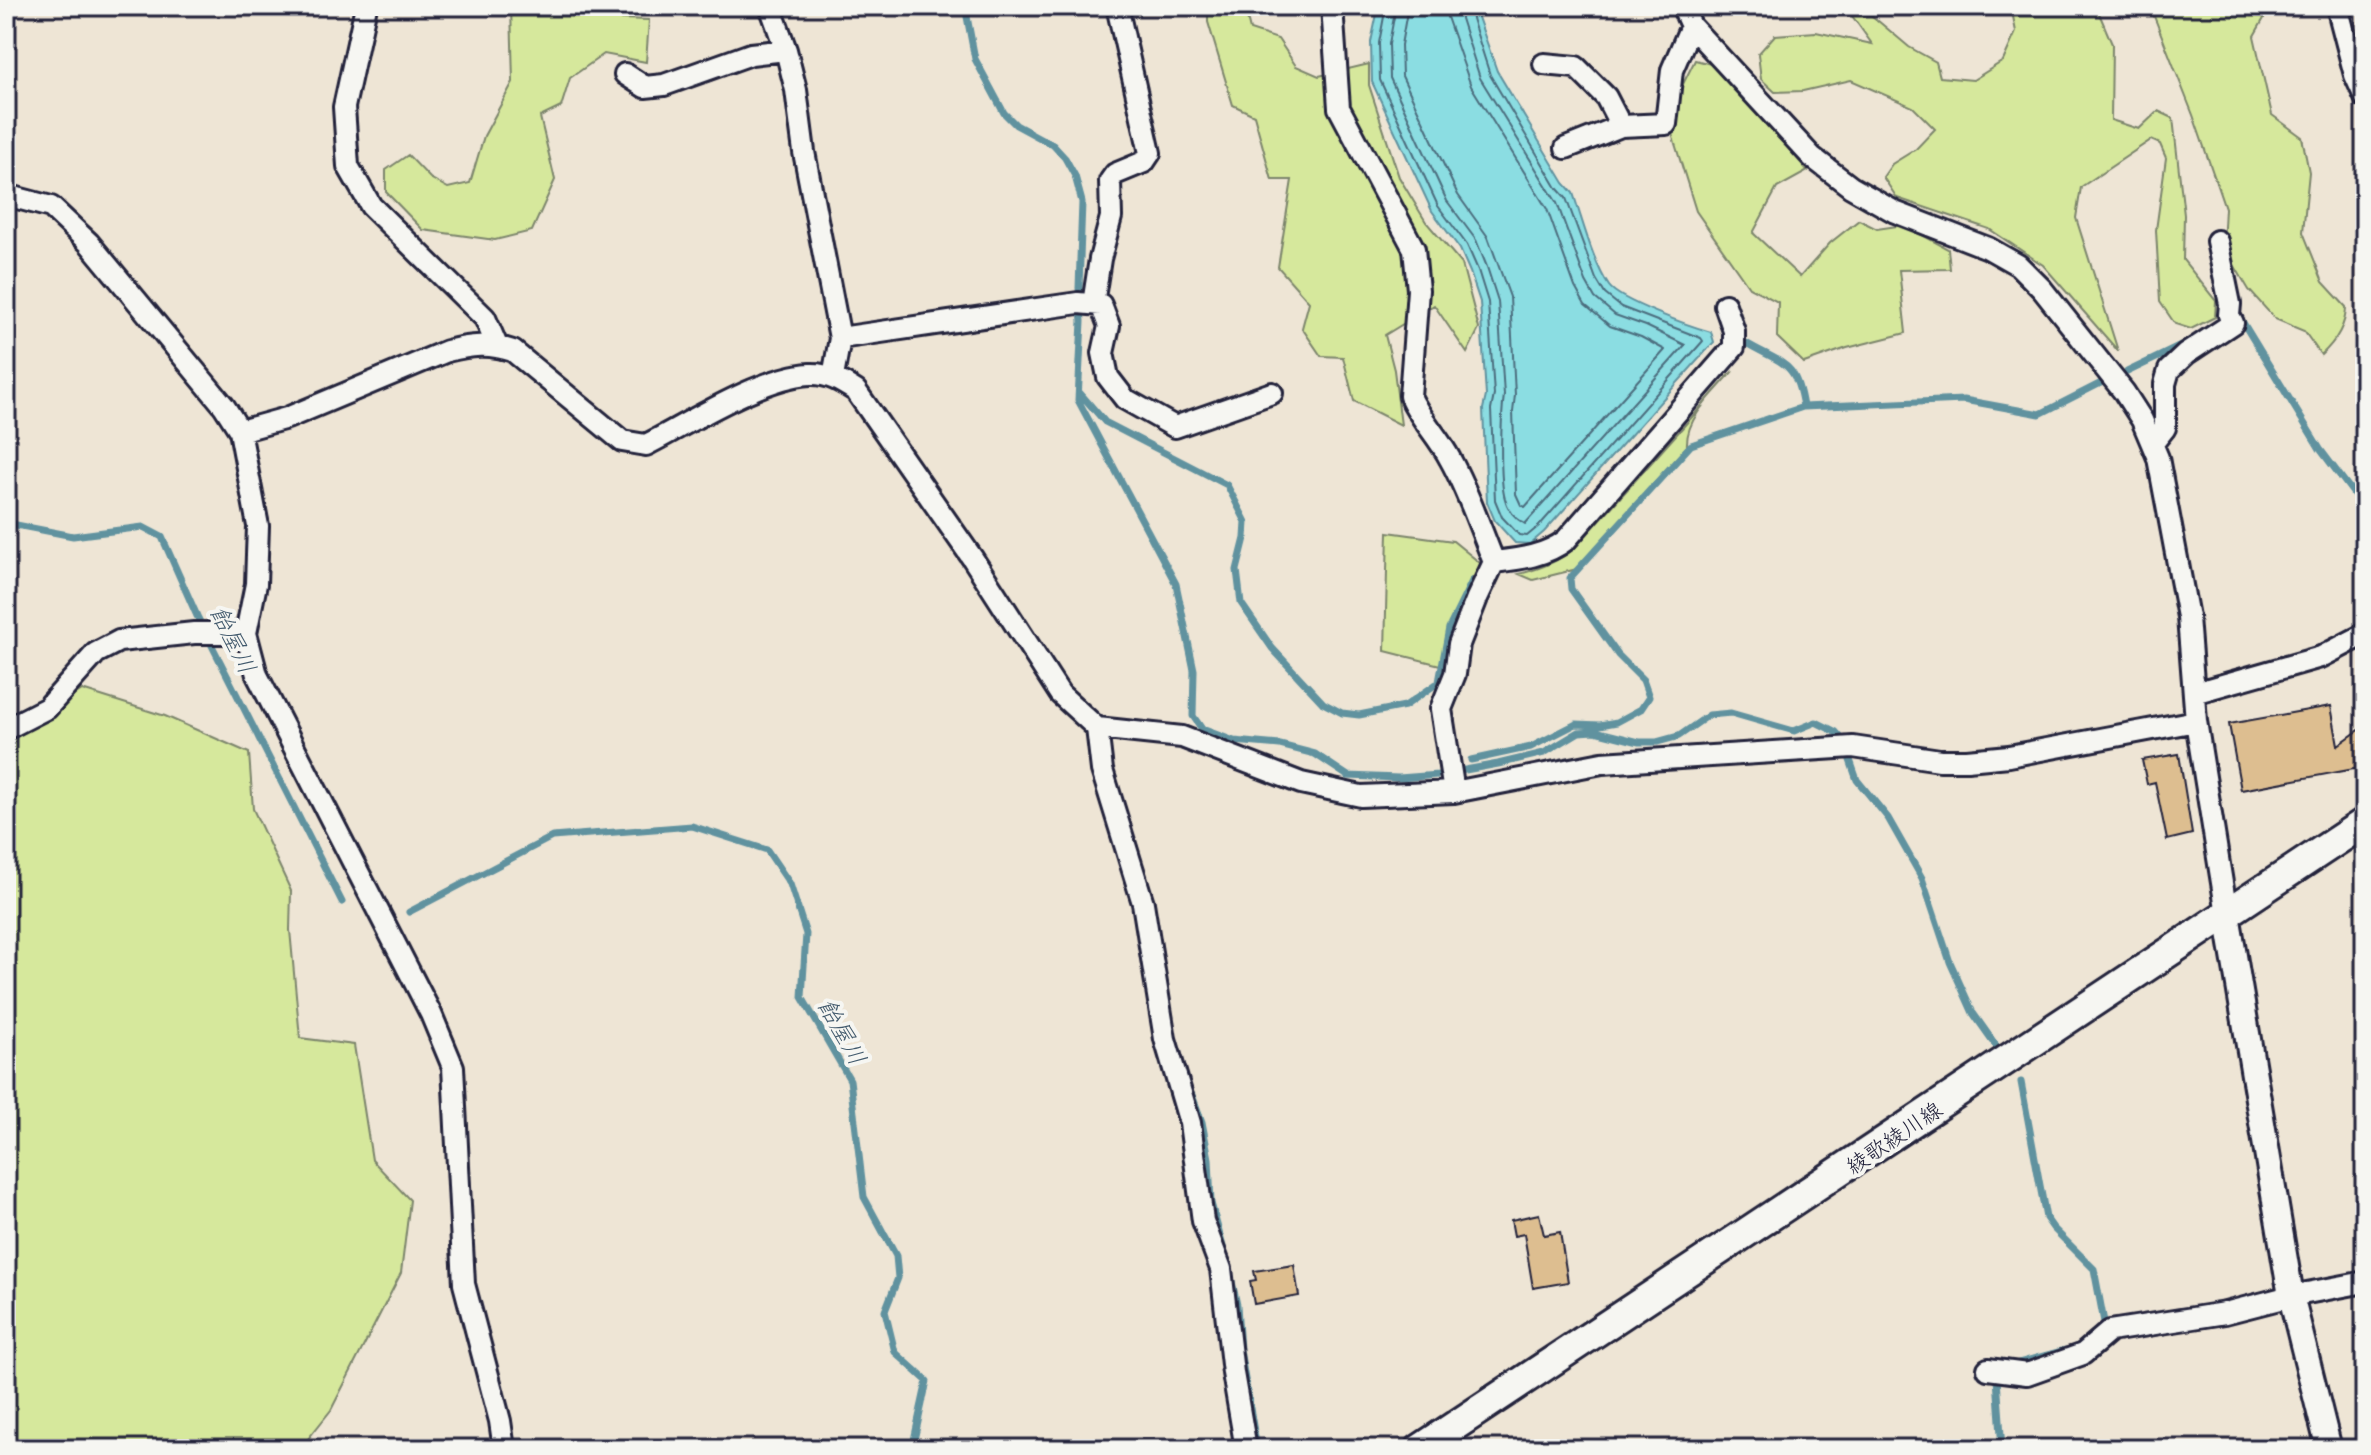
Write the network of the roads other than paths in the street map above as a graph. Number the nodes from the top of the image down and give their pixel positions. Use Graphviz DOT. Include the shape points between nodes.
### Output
graph roads {
  1 [pos="366,6"];
  2 [pos="770,6"];
  3 [pos="1117,6"];
  4 [pos="1332,6"];
  5 [pos="1682,6"];
  6 [pos="2337,6"];
  7 [pos="1691,26"];
  8 [pos="786,50"];
  9 [pos="1544,64"];
  10 [pos="625,74"];
  11 [pos="2365,97"];
  12 [pos="1621,126"];
  13 [pos="1566,148"];
  14 [pos="6,195"];
  15 [pos="2217,241"];
  16 [pos="1085,303"];
  17 [pos="1725,305"];
  18 [pos="840,338"];
  19 [pos="497,346"];
  20 [pos="833,377"];
  21 [pos="1272,393"];
  22 [pos="240,431"];
  23 [pos="2153,443"];
  24 [pos="1494,562"];
  25 [pos="246,633"];
  26 [pos="2365,634"];
  27 [pos="2194,693"];
  28 [pos="2196,721"];
  29 [pos="1097,728"];
  30 [pos="6,729"];
  31 [pos="1452,779"];
  32 [pos="2365,822"];
  33 [pos="2227,914"];
  34 [pos="2365,1282"];
  35 [pos="2291,1296"];
  36 [pos="1997,1370"];
  37 [pos="504,1449"];
  38 [pos="1246,1449"];
  39 [pos="1420,1449"];
  40 [pos="2329,1449"];
  1 -- 19 [label="street" via="344,107 348,166 371,206 485,318"];
  2 -- 8 [label="street"];
  3 -- 16 [label="street" via="1150,153 1110,181 1111,217"];
  4 -- 24 [label="street" via="1339,108 1414,249 1418,290 1410,396 1460,476"];
  5 -- 7 [label="street"];
  6 -- 11 [label="street"];
  7 -- 12 [label="street" via="1672,70 1666,124"];
  7 -- 23 [label="street" via="1812,157 1851,187 1895,212 2018,265 2124,392"];
  8 -- 10 [label="street" via="751,54 664,85 645,87"];
  8 -- 18 [label="street"];
  9 -- 12 [label="street" via="1576,67 1606,97"];
  12 -- 13 [label="street"];
  14 -- 22 [label="street" via="51,207 89,243"];
  15 -- 23 [label="street" via="2231,319 2169,370 2165,428"];
  16 -- 18 [label="street"];
  16 -- 21 [label="street" via="1101,305 1109,326 1103,353 1108,377 1125,399 1175,427"];
  17 -- 24 [label="street" via="1734,347 1566,540 1523,559"];
  18 -- 20 [label="street"];
  19 -- 20 [label="street" via="513,351 622,441 636,445 646,445 755,389 811,373"];
  19 -- 22 [label="street" via="472,344 447,351 287,418"];
  20 -- 29 [label="street" via="856,391 1060,694"];
  22 -- 25 [label="street" via="258,526 256,584"];
  23 -- 27 [label="street" via="2188,617"];
  24 -- 31 [label="street" via="1459,644 1455,674 1441,709"];
  25 -- 30 [label="street" via="119,641 96,653 47,708"];
  25 -- 37 [label="street" via="257,675 431,1014 453,1067 464,1284"];
  26 -- 27 [label="street" via="2321,657"];
  27 -- 28 [label="street"];
  28 -- 31 [label="street" via="1967,760 1846,747"];
  28 -- 33 [label="street"];
  29 -- 31 [label="street" via="1182,737 1301,783 1361,796"];
  29 -- 38 [label="street" via="1102,770 1143,903 1165,1039 1190,1123 1203,1221 1221,1269"];
  32 -- 33 [label="main road, 綾歌綾川線"];
  33 -- 35 [label="street"];
  33 -- 39 [label="main road, 綾歌綾川線"];
  34 -- 35 [label="street"];
  35 -- 36 [label="street" via="2225,1313 2110,1331 2083,1354 2027,1374"];
  35 -- 40 [label="street"];
}
